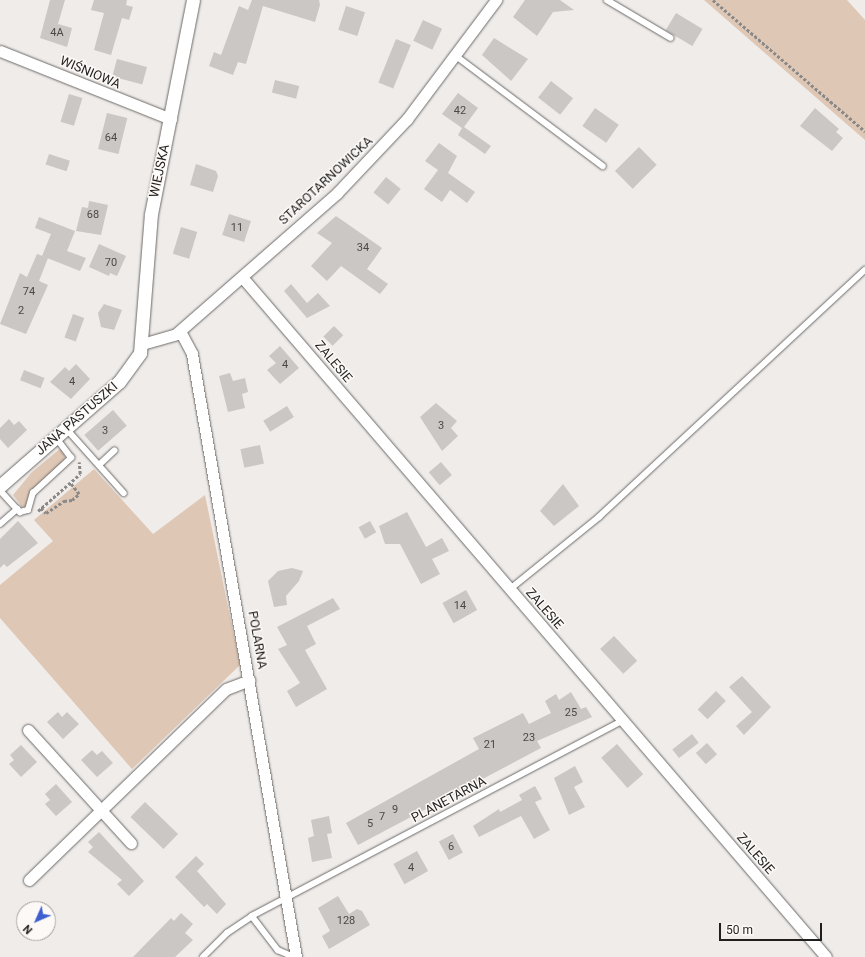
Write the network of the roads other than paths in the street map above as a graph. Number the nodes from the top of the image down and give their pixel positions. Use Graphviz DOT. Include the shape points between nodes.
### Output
graph roads {
  1 [pos="193,0"];
  2 [pos="496,0"];
  3 [pos="607,0"];
  4 [pos="671,38"];
  5 [pos="0,50"];
  6 [pos="455,55"];
  7 [pos="171,119"];
  8 [pos="603,166"];
  9 [pos="865,270"];
  10 [pos="242,277"];
  11 [pos="180,331"];
  12 [pos="142,344"];
  13 [pos="66,428"];
  14 [pos="55,438"];
  15 [pos="114,451"];
  16 [pos="99,465"];
  17 [pos="0,486"];
  18 [pos="0,490"];
  19 [pos="124,493"];
  20 [pos="19,511"];
  21 [pos="0,524"];
  22 [pos="509,590"];
  23 [pos="249,680"];
  24 [pos="622,721"];
  25 [pos="28,730"];
  26 [pos="102,809"];
  27 [pos="131,843"];
  28 [pos="28,880"];
  29 [pos="286,899"];
  30 [pos="252,916"];
  31 [pos="203,957"];
  32 [pos="295,957"];
  33 [pos="826,957"];
  1 -- 7 [label="street, WIEJSKA"];
  2 -- 6 [label="street, STAROTARNOWICKA"];
  3 -- 4 [label="lane"];
  5 -- 7 [label="street, WIŚNIOWA"];
  6 -- 8 [label="lane"];
  6 -- 10 [label="street, STAROTARNOWICKA" via="380,150"];
  7 -- 12 [label="street, WIEJSKA" via="146,252"];
  9 -- 22 [label="lane" via="599,517"];
  10 -- 11 [label="street, STAROTARNOWICKA"];
  10 -- 22 [label="street, ZALESIE"];
  11 -- 12 [label="street, STAROTARNOWICKA" via="164,340"];
  11 -- 23 [label="street, POLARNA" via="192,354"];
  12 -- 13 [label="street, JANA PASTUSZKI" via="127,373"];
  13 -- 14 [label="street, JANA PASTUSZKI"];
  13 -- 16 [label="lane"];
  14 -- 17 [label="street, JANA PASTUSZKI"];
  14 -- 20 [label="lane" via="71,455 70,461 33,493 28,510"];
  15 -- 16 [label="lane"];
  16 -- 19 [label="lane"];
  18 -- 20 [label="lane"];
  20 -- 21 [label="lane"];
  22 -- 24 [label="street, ZALESIE"];
  23 -- 26 [label="street" via="226,689"];
  23 -- 29 [label="street, POLARNA"];
  24 -- 29 [label="lane, PLANETARNA"];
  24 -- 33 [label="street, ZALESIE"];
  25 -- 26 [label="street"];
  26 -- 27 [label="street"];
  26 -- 28 [label="street"];
  29 -- 30 [label="lane, PLANETARNA"];
  29 -- 32 [label="street, POLARNA"];
  30 -- 31 [label="lane, PLANETARNA" via="227,933"];
  30 -- 32 [label="lane" via="278,950"];
}
